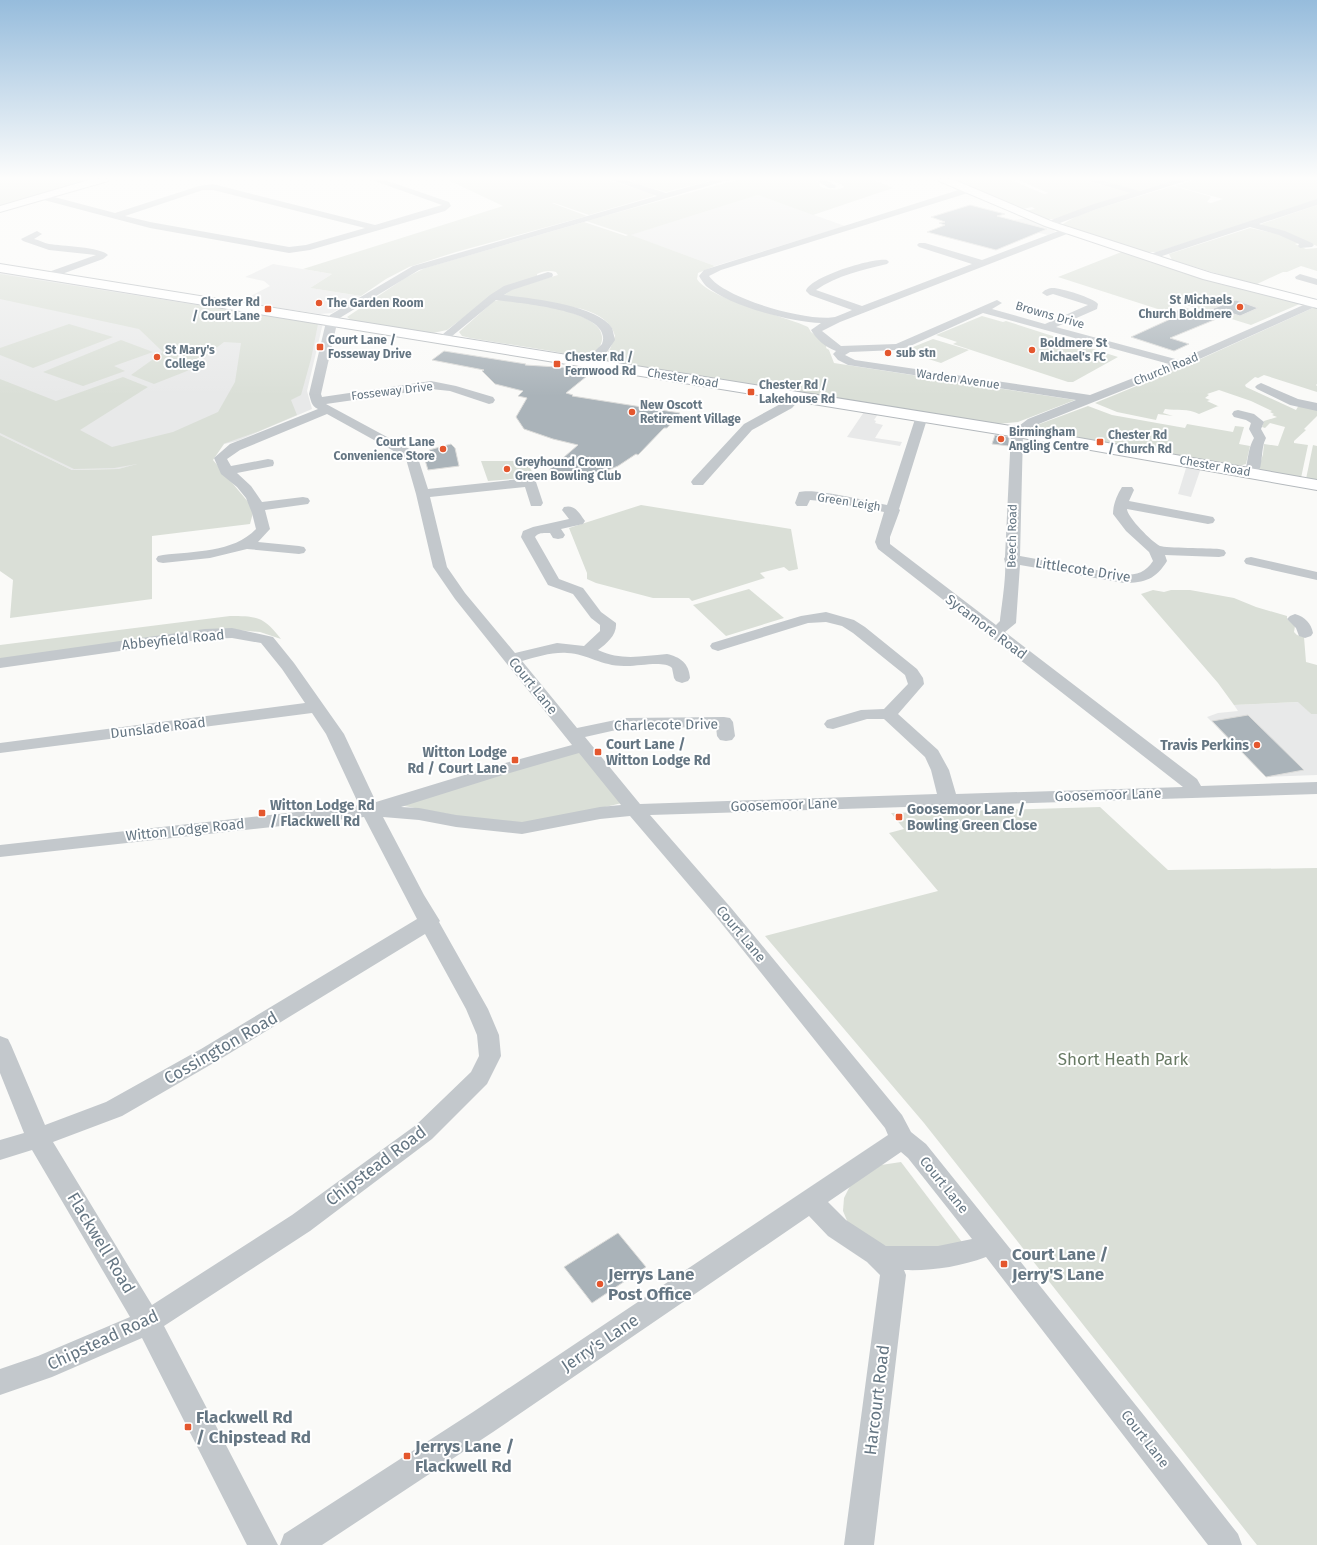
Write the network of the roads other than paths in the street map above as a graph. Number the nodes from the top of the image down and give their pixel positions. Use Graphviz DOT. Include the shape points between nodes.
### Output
graph roads {
  1 [pos="79,251"];
  2 [pos="475,251"];
  3 [pos="772,251"];
  4 [pos="941,251"];
  5 [pos="1016,251"];
  6 [pos="1132,251"];
  7 [pos="1168,251"];
  8 [pos="1150,257"];
  9 [pos="884,262"];
  10 [pos="983,264"];
  11 [pos="0,268"];
  12 [pos="548,275"];
  13 [pos="47,276"];
  14 [pos="1300,277"];
  15 [pos="1317,282"];
  16 [pos="1053,291"];
  17 [pos="494,297"];
  18 [pos="997,303"];
  19 [pos="1316,303"];
  20 [pos="862,310"];
  21 [pos="983,310"];
  22 [pos="836,320"];
  23 [pos="331,322"];
  24 [pos="1046,327"];
  25 [pos="442,339"];
  26 [pos="848,349"];
  27 [pos="589,363"];
  28 [pos="1180,364"];
  29 [pos="1261,387"];
  30 [pos="797,396"];
  31 [pos="1091,399"];
  32 [pos="316,400"];
  33 [pos="489,400"];
  34 [pos="1317,407"];
  35 [pos="327,410"];
  36 [pos="1234,414"];
  37 [pos="922,416"];
  38 [pos="1017,432"];
  39 [pos="268,463"];
  40 [pos="226,471"];
  41 [pos="1252,472"];
  42 [pos="698,482"];
  43 [pos="1317,485"];
  44 [pos="1127,490"];
  45 [pos="423,494"];
  46 [pos="804,495"];
  47 [pos="303,501"];
  48 [pos="536,503"];
  49 [pos="1121,504"];
  50 [pos="258,508"];
  51 [pos="569,510"];
  52 [pos="893,510"];
  53 [pos="1208,520"];
  54 [pos="246,544"];
  55 [pos="299,550"];
  56 [pos="1156,550"];
  57 [pos="1219,553"];
  58 [pos="163,559"];
  59 [pos="1011,559"];
  60 [pos="1250,562"];
  61 [pos="1317,576"];
  62 [pos="993,631"];
  63 [pos="718,646"];
  64 [pos="587,651"];
  65 [pos="511,659"];
  66 [pos="0,662"];
  67 [pos="682,678"];
  68 [pos="315,707"];
  69 [pos="889,715"];
  70 [pos="833,724"];
  71 [pos="726,736"];
  72 [pos="578,741"];
  73 [pos="0,748"];
  74 [pos="1317,788"];
  75 [pos="1194,792"];
  76 [pos="948,801"];
  77 [pos="370,810"];
  78 [pos="635,810"];
  79 [pos="0,851"];
  80 [pos="430,921"];
  81 [pos="0,1045"];
  82 [pos="38,1138"];
  83 [pos="902,1139"];
  84 [pos="0,1150"];
  85 [pos="812,1201"];
  86 [pos="990,1243"];
  87 [pos="883,1257"];
  88 [pos="148,1322"];
  89 [pos="0,1382"];
  90 [pos="263,1545"];
  91 [pos="295,1545"];
  92 [pos="859,1545"];
  93 [pos="1227,1545"];
  1 -- 13 [label="street" via="106,254"];
  2 -- 23 [label="street" via="416,268 336,316"];
  3 -- 22 [label="street" via="718,268 704,276 709,285 761,308 799,318"];
  4 -- 10 [label="street"];
  5 -- 10 [label="street"];
  6 -- 8 [label="main road"];
  7 -- 8 [label="street"];
  8 -- 19 [label="main road" via="1215,278"];
  9 -- 20 [label="street" via="866,264 811,288 814,293"];
  10 -- 20 [label="street"];
  11 -- 13 [label="main road, Chester Road"];
  12 -- 17 [label="street" via="508,288"];
  13 -- 23 [label="main road, Chester Road"];
  14 -- 15 [label="street"];
  16 -- 24 [label="street" via="1088,301 1093,307"];
  17 -- 25 [label="street"];
  17 -- 27 [label="street" via="579,311 597,320 607,330 608,340 601,352"];
  18 -- 21 [label="street, Browns Drive"];
  19 -- 28 [label="street, Church Road"];
  20 -- 22 [label="street"];
  21 -- 24 [label="street, Browns Drive"];
  21 -- 26 [label="street, Browns Drive" via="904,345"];
  22 -- 26 [label="street, Browns Drive" via="817,328 816,332 834,348"];
  23 -- 25 [label="main road, Chester Road"];
  23 -- 32 [label="street" via="316,388"];
  24 -- 28 [label="street, Browns Drive"];
  25 -- 27 [label="main road, Chester Road"];
  26 -- 31 [label="street, Warden Avenue" via="839,354 852,363"];
  27 -- 30 [label="main road, Chester Road"];
  28 -- 31 [label="street, Church Road"];
  29 -- 34 [label="street" via="1294,402"];
  30 -- 37 [label="main road, Chester Road"];
  30 -- 42 [label="street" via="788,405 748,427"];
  31 -- 38 [label="street, Church Road" via="1032,422"];
  32 -- 33 [label="street, Fosseway Drive" via="431,384"];
  32 -- 35 [label="street, Court Lane"];
  35 -- 40 [label="street" via="235,447 220,458"];
  35 -- 45 [label="street, Court Lane" via="408,454 415,465"];
  36 -- 41 [label="street" via="1250,417 1258,422 1255,429 1260,438 1256,445"];
  37 -- 38 [label="main road, Chester Road"];
  37 -- 52 [label="street, Sycamore Road"];
  38 -- 41 [label="main road, Chester Road"];
  38 -- 59 [label="street, Beech Road"];
  39 -- 40 [label="street"];
  40 -- 50 [label="street" via="246,489"];
  41 -- 43 [label="main road, Chester Road"];
  44 -- 49 [label="street"];
  45 -- 48 [label="street" via="530,482"];
  45 -- 65 [label="street, Court Lane" via="440,567"];
  46 -- 52 [label="street, Green Leigh"];
  47 -- 50 [label="street"];
  49 -- 53 [label="street" via="1184,520"];
  49 -- 56 [label="street" via="1120,514 1125,521"];
  50 -- 54 [label="street" via="263,529"];
  51 -- 64 [label="street" via="578,521 552,532 533,531 528,537 536,548 549,578 558,585 578,591 596,615 608,623 609,631"];
  52 -- 62 [label="street, Sycamore Road" via="882,542 883,546"];
  54 -- 55 [label="street" via="275,551"];
  54 -- 58 [label="street" via="189,561"];
  56 -- 57 [label="street" via="1203,557"];
  56 -- 59 [label="street, Littlecote Drive" via="1160,561 1155,569 1146,576 1135,579 1113,578"];
  59 -- 62 [label="street, Beech Road" via="1008,623"];
  60 -- 61 [label="street"];
  62 -- 75 [label="street, Sycamore Road" via="1191,784"];
  63 -- 69 [label="street" via="816,617 838,619 848,623 911,672 915,678 916,684 894,706"];
  64 -- 65 [label="street" via="561,647"];
  64 -- 67 [label="street" via="620,662 667,659 679,665"];
  65 -- 72 [label="street, Court Lane"];
  66 -- 68 [label="street, Abbeyfield Road" via="205,634 247,635 267,640"];
  68 -- 73 [label="street, Dunslade Road"];
  68 -- 77 [label="street, Abbeyfield Road" via="335,734"];
  69 -- 70 [label="street" via="871,712"];
  69 -- 76 [label="street" via="928,750 937,762"];
  71 -- 72 [label="street, Charlecote Drive" via="724,722 610,725"];
  72 -- 77 [label="street, Witton Lodge Road" via="500,770"];
  72 -- 78 [label="street, Court Lane"];
  74 -- 75 [label="street, Goosemoor Lane"];
  75 -- 76 [label="street, Goosemoor Lane"];
  76 -- 78 [label="street, Goosemoor Lane"];
  77 -- 78 [label="street, Witton Lodge Road" via="522,828 600,813"];
  77 -- 79 [label="street, Witton Lodge Road"];
  77 -- 80 [label="street, Chipstead Road"];
  78 -- 83 [label="street, Court Lane" via="766,964 894,1122"];
  80 -- 82 [label="street, Cossington Road" via="222,1048 114,1109"];
  80 -- 88 [label="street, Chipstead Road" via="488,1035 490,1056 479,1078 424,1132 320,1209"];
  81 -- 82 [label="street, Flackwell Road"];
  82 -- 84 [label="street, Cossington Road"];
  82 -- 88 [label="street, Flackwell Road"];
  83 -- 85 [label="street, Jerry's Lane"];
  83 -- 86 [label="street, Court Lane" via="917,1151"];
  85 -- 87 [label="street, Harcourt Road" via="838,1229"];
  85 -- 91 [label="street, Jerry's Lane"];
  86 -- 87 [label="street, Harcourt Road" via="952,1256 919,1259"];
  86 -- 93 [label="street, Court Lane"];
  87 -- 92 [label="street, Harcourt Road" via="893,1275"];
  88 -- 89 [label="street, Chipstead Road" via="42,1368"];
  88 -- 90 [label="street, Flackwell Road"];
}
